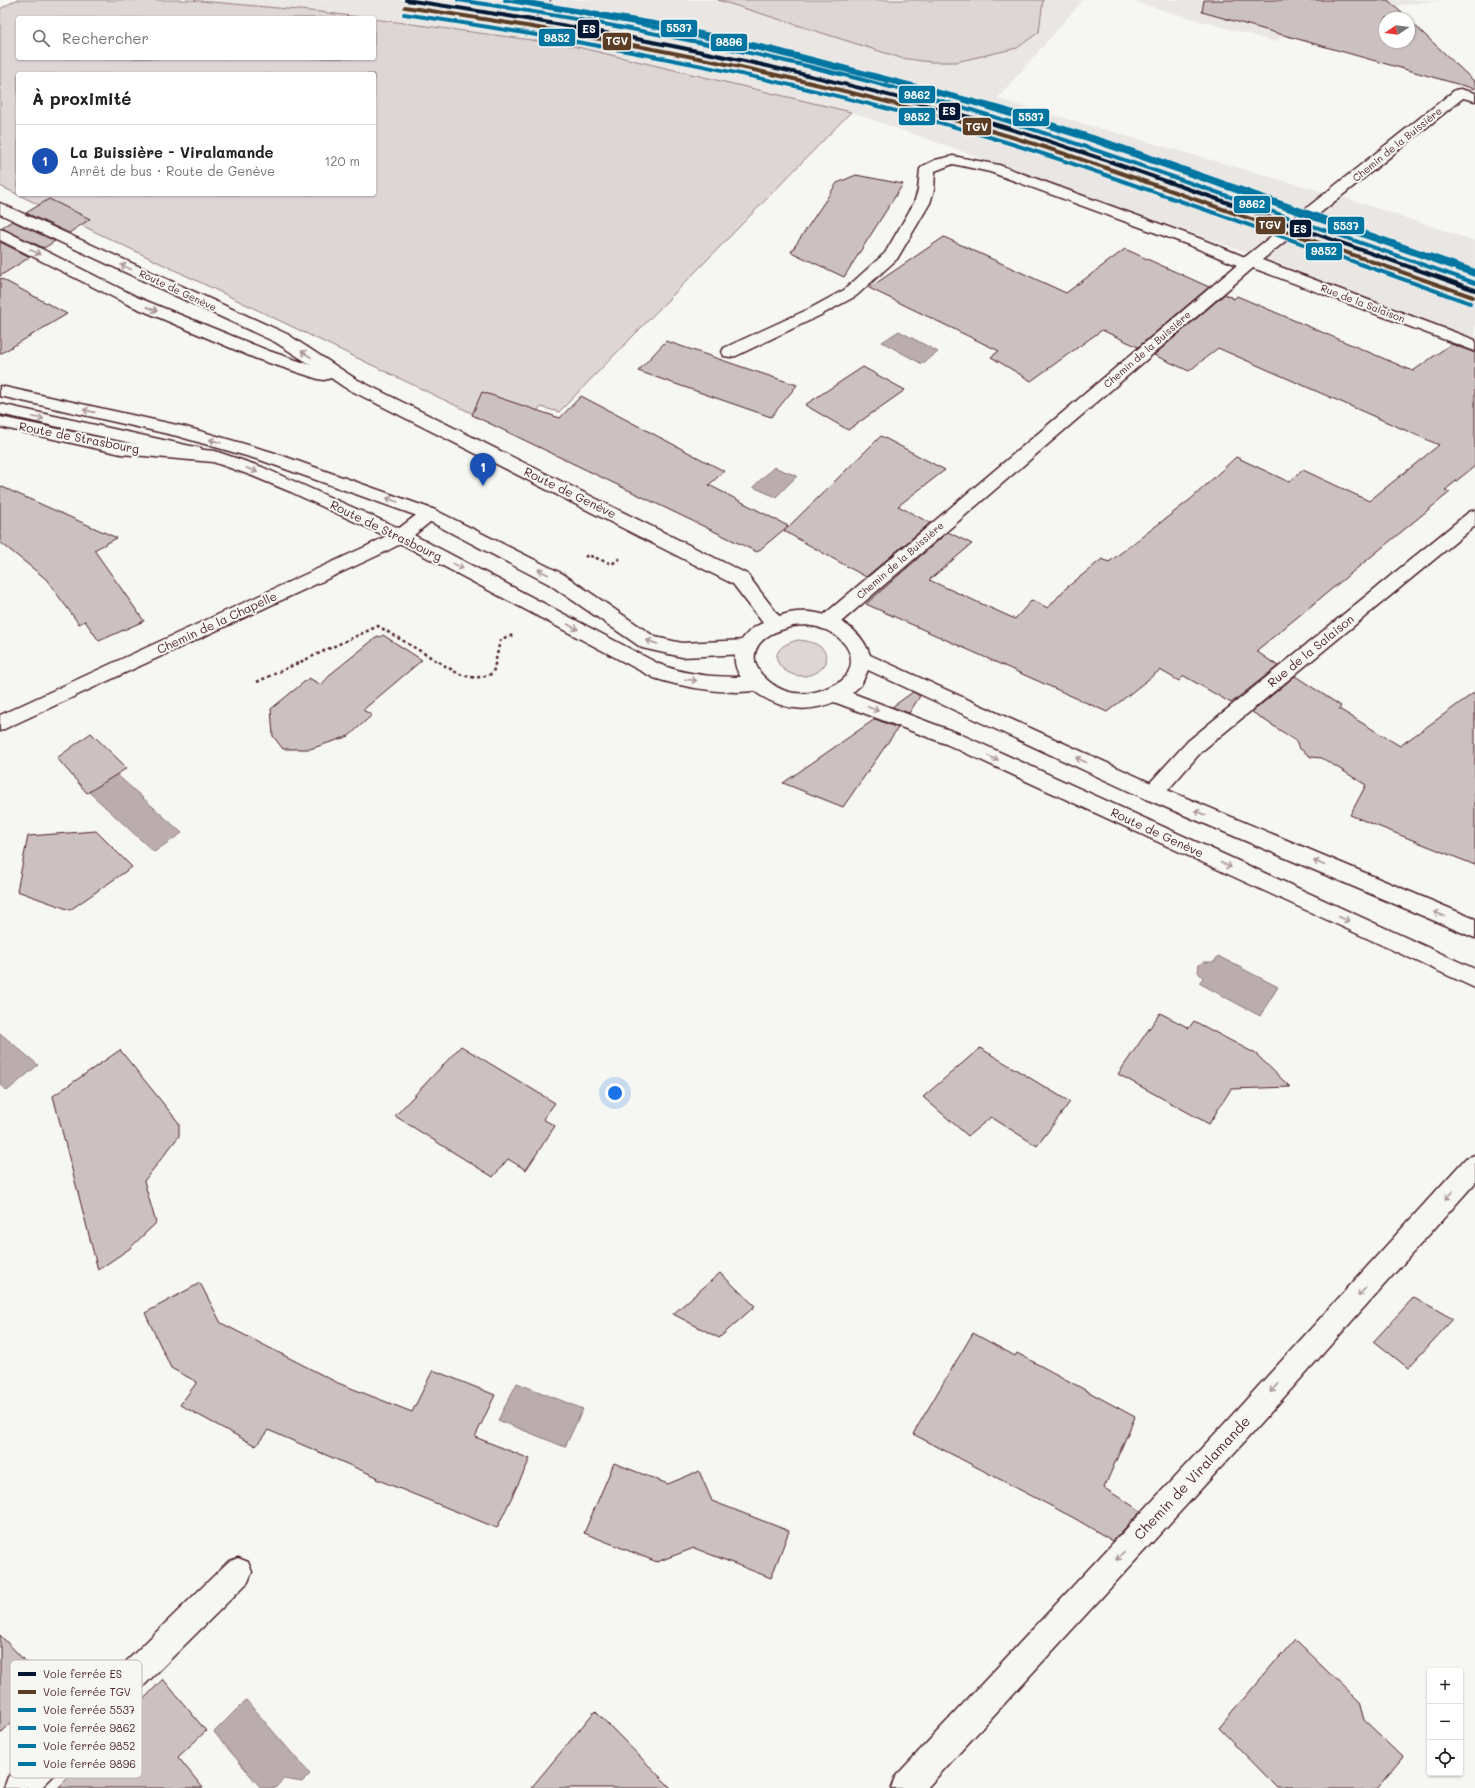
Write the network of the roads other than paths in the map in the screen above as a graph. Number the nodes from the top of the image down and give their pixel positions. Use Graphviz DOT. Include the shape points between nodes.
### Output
graph roads {
  1 [pos="1475,97"];
  2 [pos="0,208"];
  3 [pos="0,234"];
  4 [pos="1248,263"];
  5 [pos="1475,346"];
  6 [pos="730,352"];
  7 [pos="350,383"];
  8 [pos="0,391"];
  9 [pos="0,409"];
  10 [pos="0,422"];
  11 [pos="215,457"];
  12 [pos="429,514"];
  13 [pos="1475,516"];
  14 [pos="401,536"];
  15 [pos="774,623"];
  16 [pos="827,623"];
  17 [pos="746,647"];
  18 [pos="861,660"];
  19 [pos="756,684"];
  20 [pos="837,695"];
  21 [pos="0,724"];
  22 [pos="1153,793"];
  23 [pos="1475,929"];
  24 [pos="1475,979"];
  25 [pos="1475,1166"];
  26 [pos="238,1572"];
  27 [pos="142,1667"];
  28 [pos="29,1778"];
  29 [pos="19,1788"];
  30 [pos="906,1788"];
  1 -- 4 [label="main road, Chemin de la Buissière" via="1460,93"];
  7 -- 2 [label="main road, Route de Genève, one-way" via="281,338"];
  3 -- 7 [label="main road, Route de Genève, one-way" via="133,301 263,355"];
  4 -- 5 [label="main road, Rue de la Salaison"];
  4 -- 6 [label="main road, Rue de la Salaison" via="994,168 953,160 928,169 922,203 891,256 850,293 816,312"];
  4 -- 16 [label="main road, Chemin de la Buissière"];
  7 -- 15 [label="main road, Route de Genève" via="740,579"];
  12 -- 8 [label="main road, Route de Strasbourg, one-way" via="266,456 180,431"];
  9 -- 11 [label="lane, one-way"];
  10 -- 11 [label="main road, Route de Strasbourg" via="121,448"];
  11 -- 14 [label="main road, Route de Strasbourg, one-way" via="297,488"];
  12 -- 14 [label="main road, Chemin de la Chapelle"];
  17 -- 12 [label="main road, Route de Strasbourg, one-way" via="682,650 649,643 556,579"];
  13 -- 22 [label="main road, Rue de la Salaison" via="1195,746"];
  14 -- 19 [label="main road, Route de Strasbourg, one-way" via="644,666 677,678 715,683"];
  14 -- 21 [label="main road, Chemin de la Chapelle"];
  15 -- 16 [label="main road" via="791,619 810,619"];
  15 -- 17 [label="main road" via="762,629"];
  16 -- 18 [label="main road" via="841,629 851,638 858,648"];
  17 -- 19 [label="main road" via="744,660 747,672"];
  18 -- 20 [label="main road" via="858,673 850,685"];
  22 -- 18 [label="main road, one-way"];
  19 -- 20 [label="main road" via="769,694 784,700 802,702"];
  20 -- 24 [label="main road, Route de Genève, one-way" via="953,739"];
  23 -- 22 [label="main road, one-way"];
  25 -- 30 [label="main road, Chemin de Viralamande, one-way" via="1235,1432"];
  26 -- 27 [label="main road"];
  28 -- 29 [label="main road"];
}
